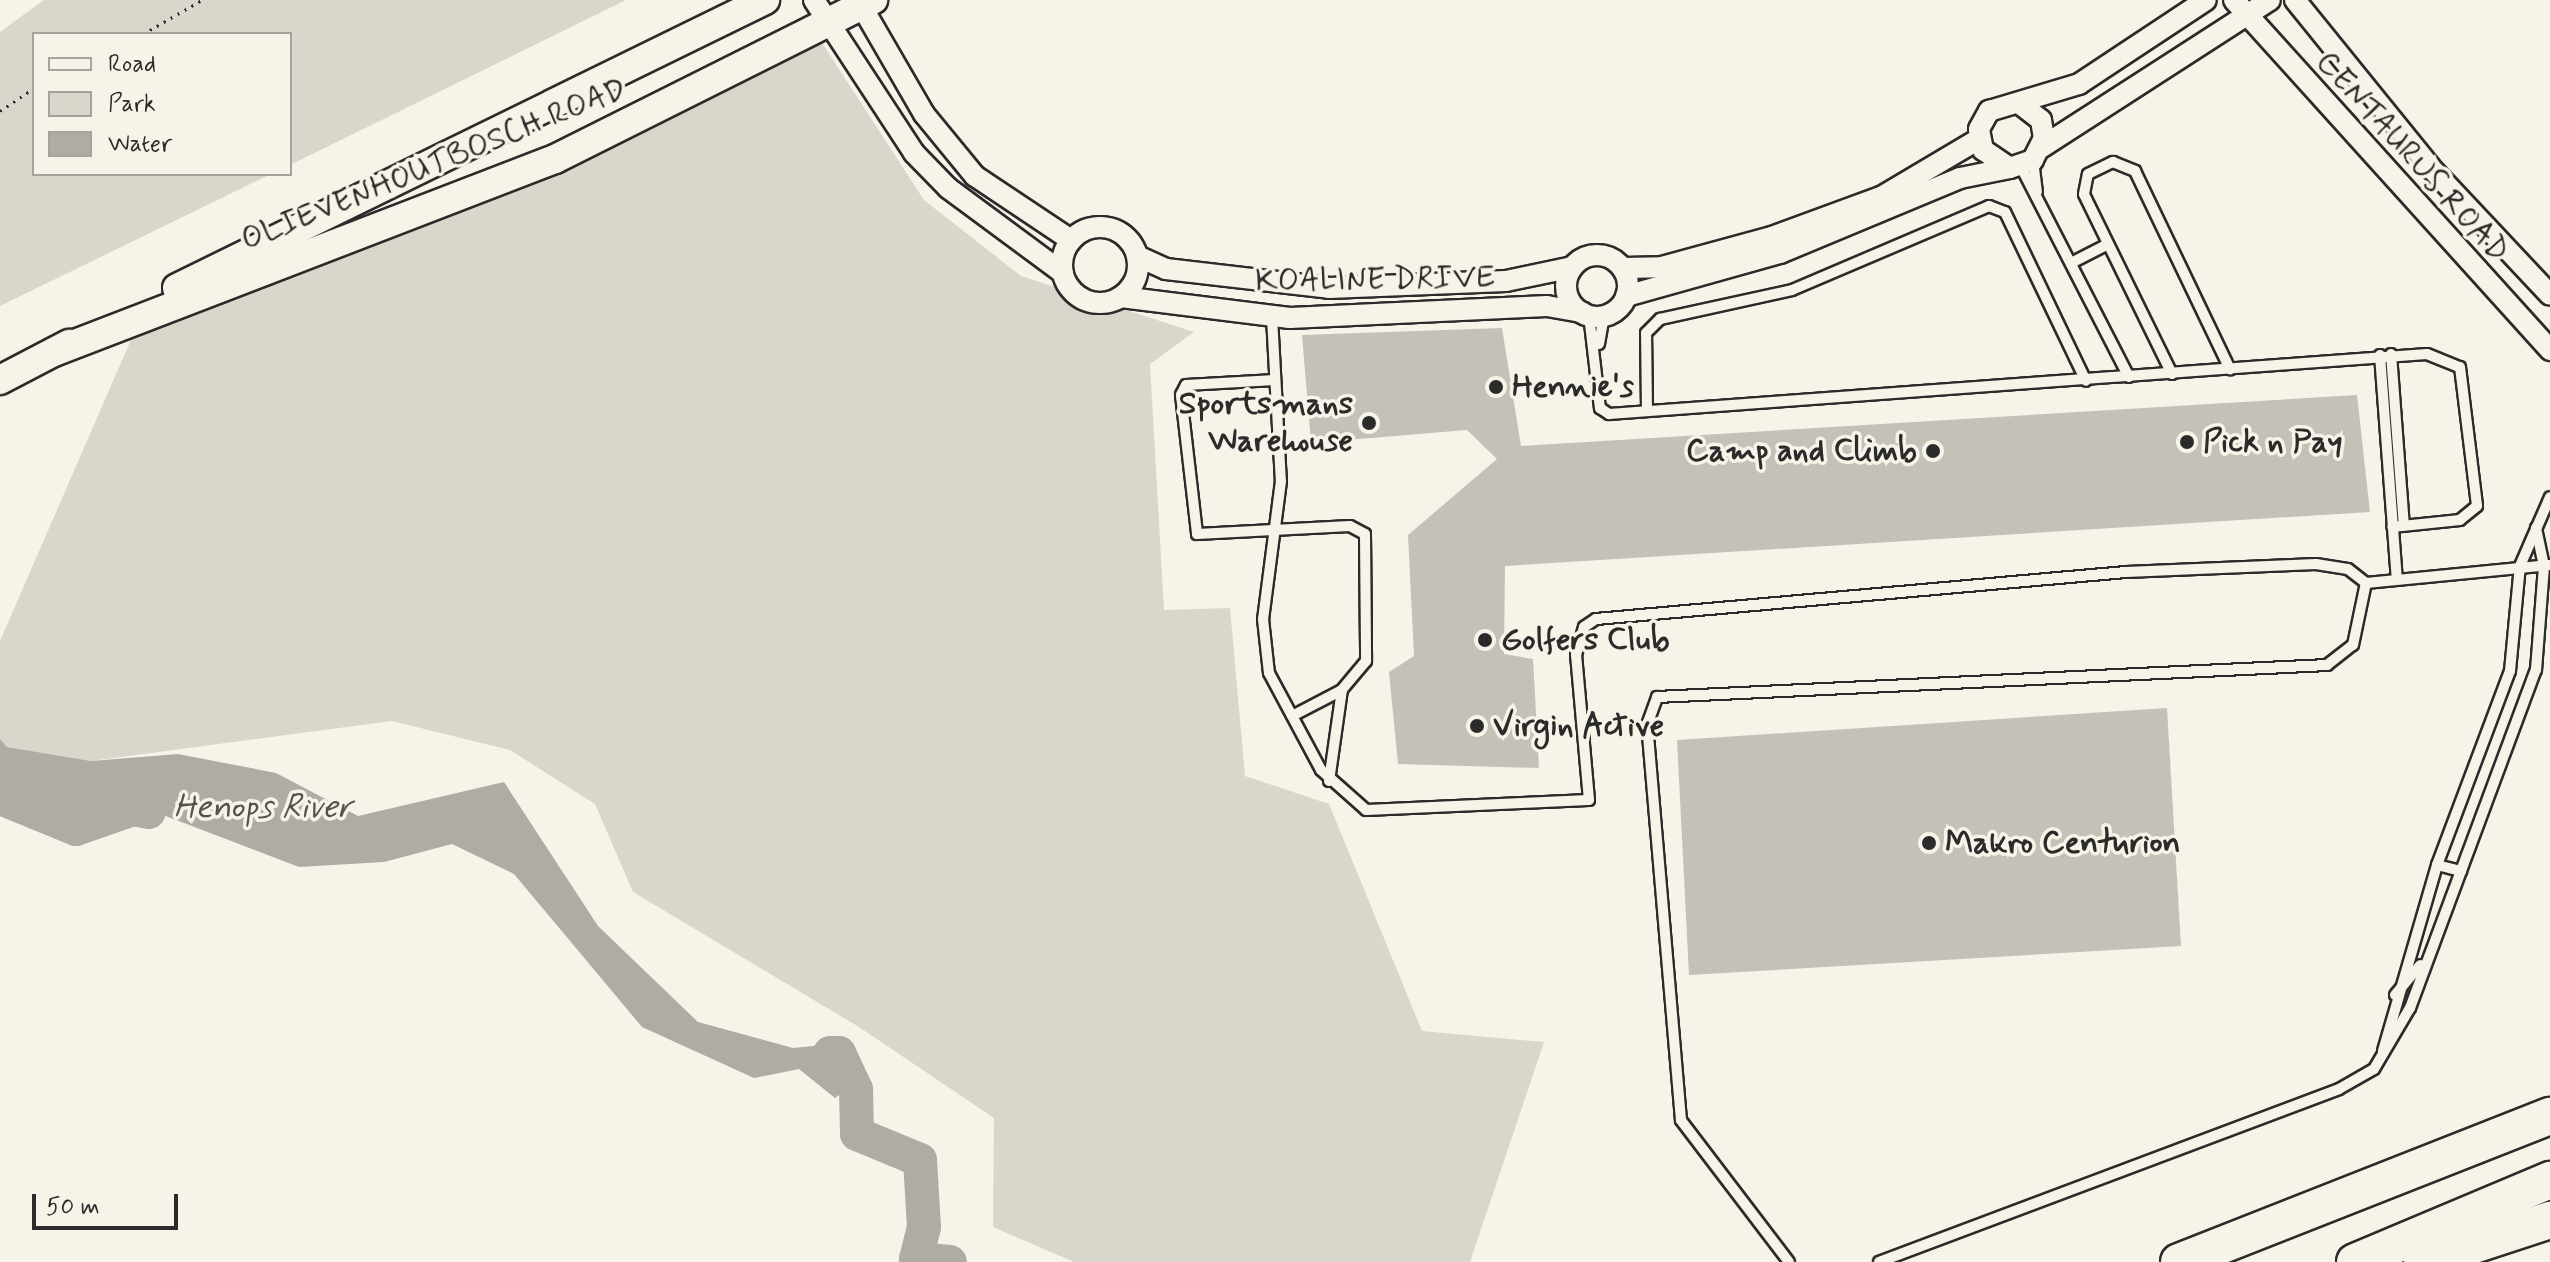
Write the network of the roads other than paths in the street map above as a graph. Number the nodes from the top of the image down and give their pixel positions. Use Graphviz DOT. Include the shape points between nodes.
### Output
graph roads {
  1 [pos="765,0"];
  2 [pos="2206,0"];
  3 [pos="2234,0"];
  4 [pos="2270,0"];
  5 [pos="2295,0"];
  6 [pos="864,2"];
  7 [pos="821,11"];
  8 [pos="2249,18"];
  9 [pos="2019,103"];
  10 [pos="1979,139"];
  11 [pos="2027,160"];
  12 [pos="1071,240"];
  13 [pos="2108,244"];
  14 [pos="1137,256"];
  15 [pos="2073,262"];
  16 [pos="1573,267"];
  17 [pos="1623,268"];
  18 [pos="1063,273"];
  19 [pos="1273,285"];
  20 [pos="2550,295"];
  21 [pos="1626,296"];
  22 [pos="1121,297"];
  23 [pos="1592,314"];
  24 [pos="1272,317"];
  25 [pos="2550,350"];
  26 [pos="54,352"];
  27 [pos="2385,354"];
  28 [pos="2230,369"];
  29 [pos="2172,374"];
  30 [pos="2129,377"];
  31 [pos="0,380"];
  32 [pos="1275,380"];
  33 [pos="2086,381"];
  34 [pos="1647,411"];
  35 [pos="2550,497"];
  36 [pos="2398,526"];
  37 [pos="2536,528"];
  38 [pos="1279,530"];
  39 [pos="2547,565"];
  40 [pos="2520,566"];
  41 [pos="2397,579"];
  42 [pos="2366,583"];
  43 [pos="1342,690"];
  44 [pos="1292,716"];
  45 [pos="1329,781"];
  46 [pos="2437,865"];
  47 [pos="2461,871"];
  48 [pos="2456,888"];
  49 [pos="2394,995"];
  50 [pos="2382,1057"];
  51 [pos="2550,1116"];
  52 [pos="2550,1180"];
  53 [pos="2550,1220"];
  54 [pos="1789,1262"];
  55 [pos="1879,1262"];
  56 [pos="2179,1262"];
  57 [pos="2355,1262"];
  58 [pos="2422,1262"];
  1 -- 26 [label="main road, OLIEVENHOUTBOSCH ROAD"];
  2 -- 9 [label="street" via="2079,84"];
  3 -- 8 [label="street, CENTAURUS ROAD"];
  4 -- 8 [label="street"];
  5 -- 20 [label="street, CENTAURUS ROAD" via="2430,167"];
  6 -- 7 [label="main road, OLIEVENHOUTBOSCH ROAD"];
  6 -- 12 [label="street" via="924,114 975,176"];
  7 -- 18 [label="street, KOALINE DRIVE" via="914,153 948,188"];
  7 -- 26 [label="main road, OLIEVENHOUTBOSCH ROAD" via="555,159"];
  8 -- 11 [label="street"];
  8 -- 25 [label="street, CENTAURUS ROAD"];
  9 -- 10 [label="street" via="1989,111"];
  9 -- 11 [label="street" via="2041,120"];
  10 -- 11 [label="street" via="1989,159"];
  10 -- 17 [label="street" via="1894,191 1772,237 1662,267"];
  11 -- 15 [label="lane" via="2037,192"];
  11 -- 21 [label="street" via="1960,178 1780,253"];
  12 -- 14 [label="street, KOALINE DRIVE" via="1095,227 1113,230"];
  12 -- 18 [label="street"];
  13 -- 15 [label="lane"];
  13 -- 28 [label="lane" via="2083,186 2088,174 2123,162 2135,171"];
  13 -- 29 [label="lane"];
  14 -- 19 [label="street, KOALINE DRIVE" via="1166,269"];
  14 -- 22 [label="street" via="1137,275"];
  15 -- 30 [label="lane"];
  16 -- 17 [label="street" via="1598,255"];
  16 -- 19 [label="street, KOALINE DRIVE" via="1541,277 1436,286"];
  16 -- 23 [label="street" via="1568,296"];
  17 -- 21 [label="street"];
  18 -- 22 [label="street, KOALINE DRIVE" via="1086,301"];
  19 -- 24 [label="street"];
  21 -- 23 [label="street"];
  22 -- 24 [label="street, KOALINE DRIVE"];
  23 -- 24 [label="street, KOALINE DRIVE" via="1547,306"];
  23 -- 34 [label="lane" via="1602,411"];
  24 -- 32 [label="lane"];
  26 -- 31 [label="main road, OLIEVENHOUTBOSCH ROAD"];
  27 -- 28 [label="lane"];
  27 -- 36 [label="lane"];
  27 -- 36 [label="lane" via="2427,354 2460,367 2476,488 2472,516"];
  28 -- 29 [label="lane"];
  29 -- 30 [label="lane"];
  30 -- 33 [label="lane"];
  32 -- 38 [label="lane"];
  32 -- 38 [label="lane" via="1186,385 1181,395 1197,534"];
  33 -- 34 [label="lane"];
  33 -- 34 [label="lane" via="2005,212 1989,206 1802,287 1660,319 1646,333"];
  35 -- 37 [label="lane"];
  36 -- 41 [label="lane"];
  37 -- 39 [label="lane"];
  37 -- 40 [label="lane"];
  38 -- 43 [label="lane" via="1350,526 1365,534 1366,661"];
  38 -- 44 [label="lane" via="1267,573 1264,645 1269,673"];
  39 -- 40 [label="lane"];
  39 -- 47 [label="lane" via="2536,670"];
  40 -- 41 [label="lane"];
  40 -- 46 [label="lane" via="2512,662"];
  41 -- 42 [label="lane"];
  42 -- 45 [label="lane" via="2348,569 2316,564 2126,572 1596,619 1584,627 1576,655 1589,800 1388,814 1354,805"];
  42 -- 54 [label="lane" via="2353,645 2327,665 1663,693 1652,703 1647,725 1681,1120"];
  43 -- 44 [label="lane"];
  43 -- 45 [label="lane"];
  44 -- 45 [label="lane"];
  46 -- 47 [label="lane"];
  46 -- 49 [label="lane"];
  47 -- 48 [label="lane"];
  48 -- 49 [label="lane" via="2417,972"];
  48 -- 50 [label="lane" via="2410,1008"];
  49 -- 50 [label="lane"];
  50 -- 55 [label="lane" via="2365,1078 2339,1089"];
  51 -- 56 [label="highway"];
  52 -- 57 [label="highway"];
  53 -- 58 [label="highway"];
}
